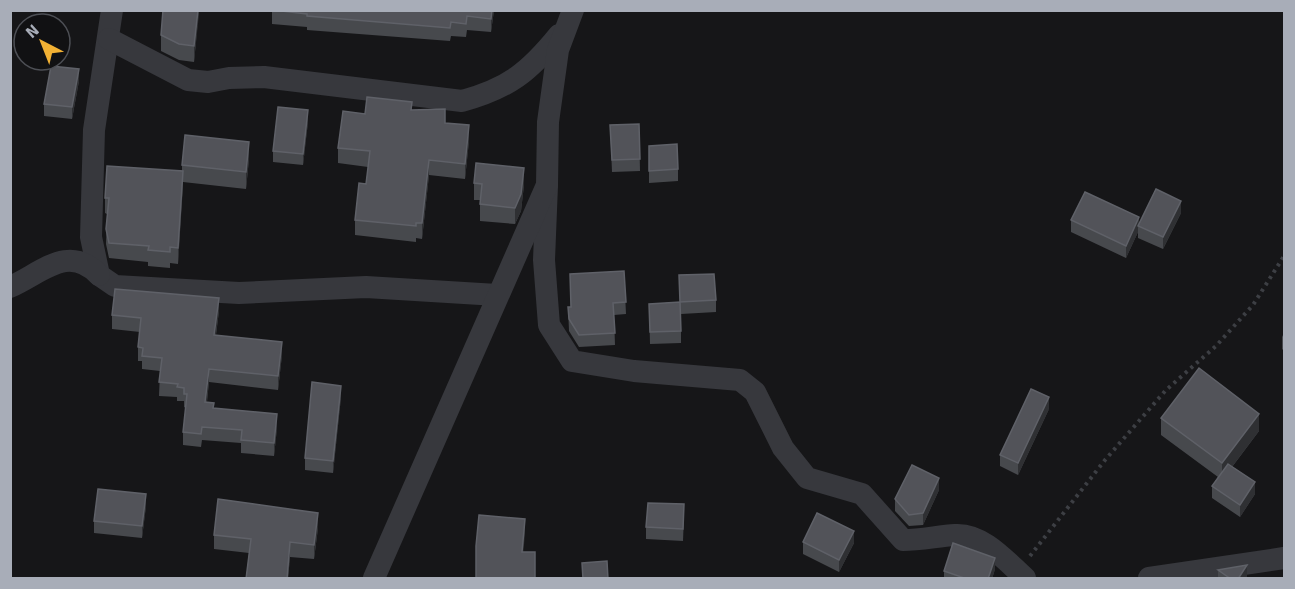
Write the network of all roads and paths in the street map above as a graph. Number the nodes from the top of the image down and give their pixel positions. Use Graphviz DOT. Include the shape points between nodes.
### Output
graph roads {
  1 [pos="112,10"];
  2 [pos="570,17"];
  3 [pos="109,39"];
  4 [pos="547,185"];
  5 [pos="1284,256"];
  6 [pos="99,275"];
  7 [pos="10,287"];
  8 [pos="497,295"];
  9 [pos="1284,558"];
  10 [pos="1021,574"];
  11 [pos="374,579"];
  12 [pos="1149,579"];
  1 -- 3 [label="street"];
  2 -- 3 [label="street" via="535,65 494,92 462,101 264,77 188,80"];
  2 -- 4 [label="street" via="558,50 548,122"];
  3 -- 6 [label="street" via="94,130 91,237"];
  4 -- 8 [label="street"];
  4 -- 10 [label="street" via="544,260 549,324 572,361 740,380 755,392 783,448 807,478 862,494 903,540 958,534 989,545"];
  5 -- 10 [label="path" via="1253,305 1216,346 1166,390 1105,460"];
  6 -- 7 [label="street" via="74,259 51,264"];
  6 -- 8 [label="street" via="115,286 239,293 366,287"];
  8 -- 11 [label="street"];
  9 -- 12 [label="street"];
}
